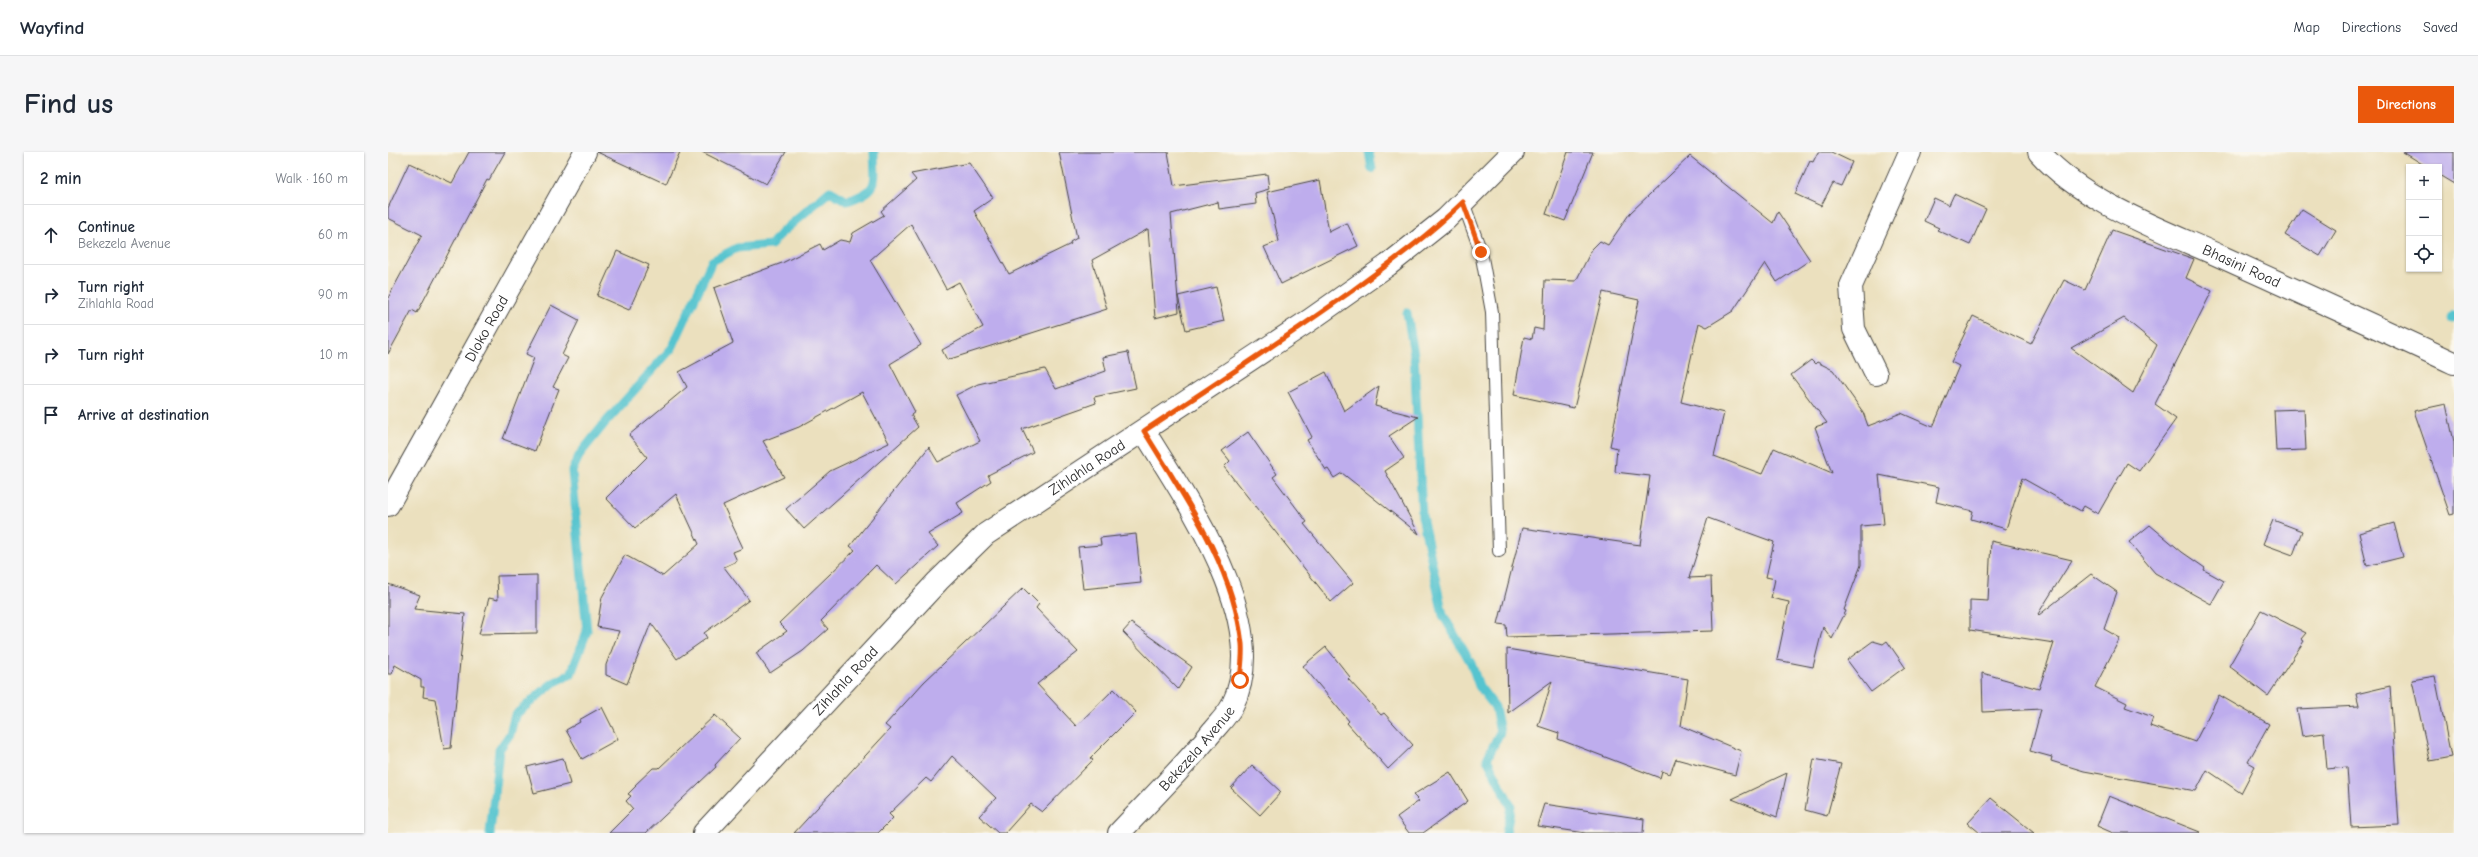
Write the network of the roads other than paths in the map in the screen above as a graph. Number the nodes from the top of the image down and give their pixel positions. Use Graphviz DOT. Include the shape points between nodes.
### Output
graph roads {
  1 [pos="585,152"];
  2 [pos="1513,152"];
  3 [pos="1910,152"];
  4 [pos="2039,152"];
  5 [pos="1463,202"];
  6 [pos="2454,363"];
  7 [pos="1876,374"];
  8 [pos="1144,431"];
  9 [pos="388,505"];
  10 [pos="1499,551"];
  11 [pos="704,833"];
  12 [pos="1119,833"];
  1 -- 9 [label="street, Dloko Road"];
  2 -- 5 [label="street, Zihlahla Road"];
  3 -- 7 [label="street" via="1851,286 1854,329"];
  4 -- 6 [label="street, Bhasini Road" via="2053,168 2080,188 2129,214"];
  5 -- 8 [label="street, Zihlahla Road" via="1446,219 1381,270"];
  5 -- 10 [label="lane" via="1481,252 1492,312"];
  8 -- 11 [label="street, Zihlahla Road" via="986,534 938,581"];
  8 -- 12 [label="street, Bekezela Avenue" via="1210,541 1234,601 1242,646 1240,680 1232,707 1196,751"];
}
